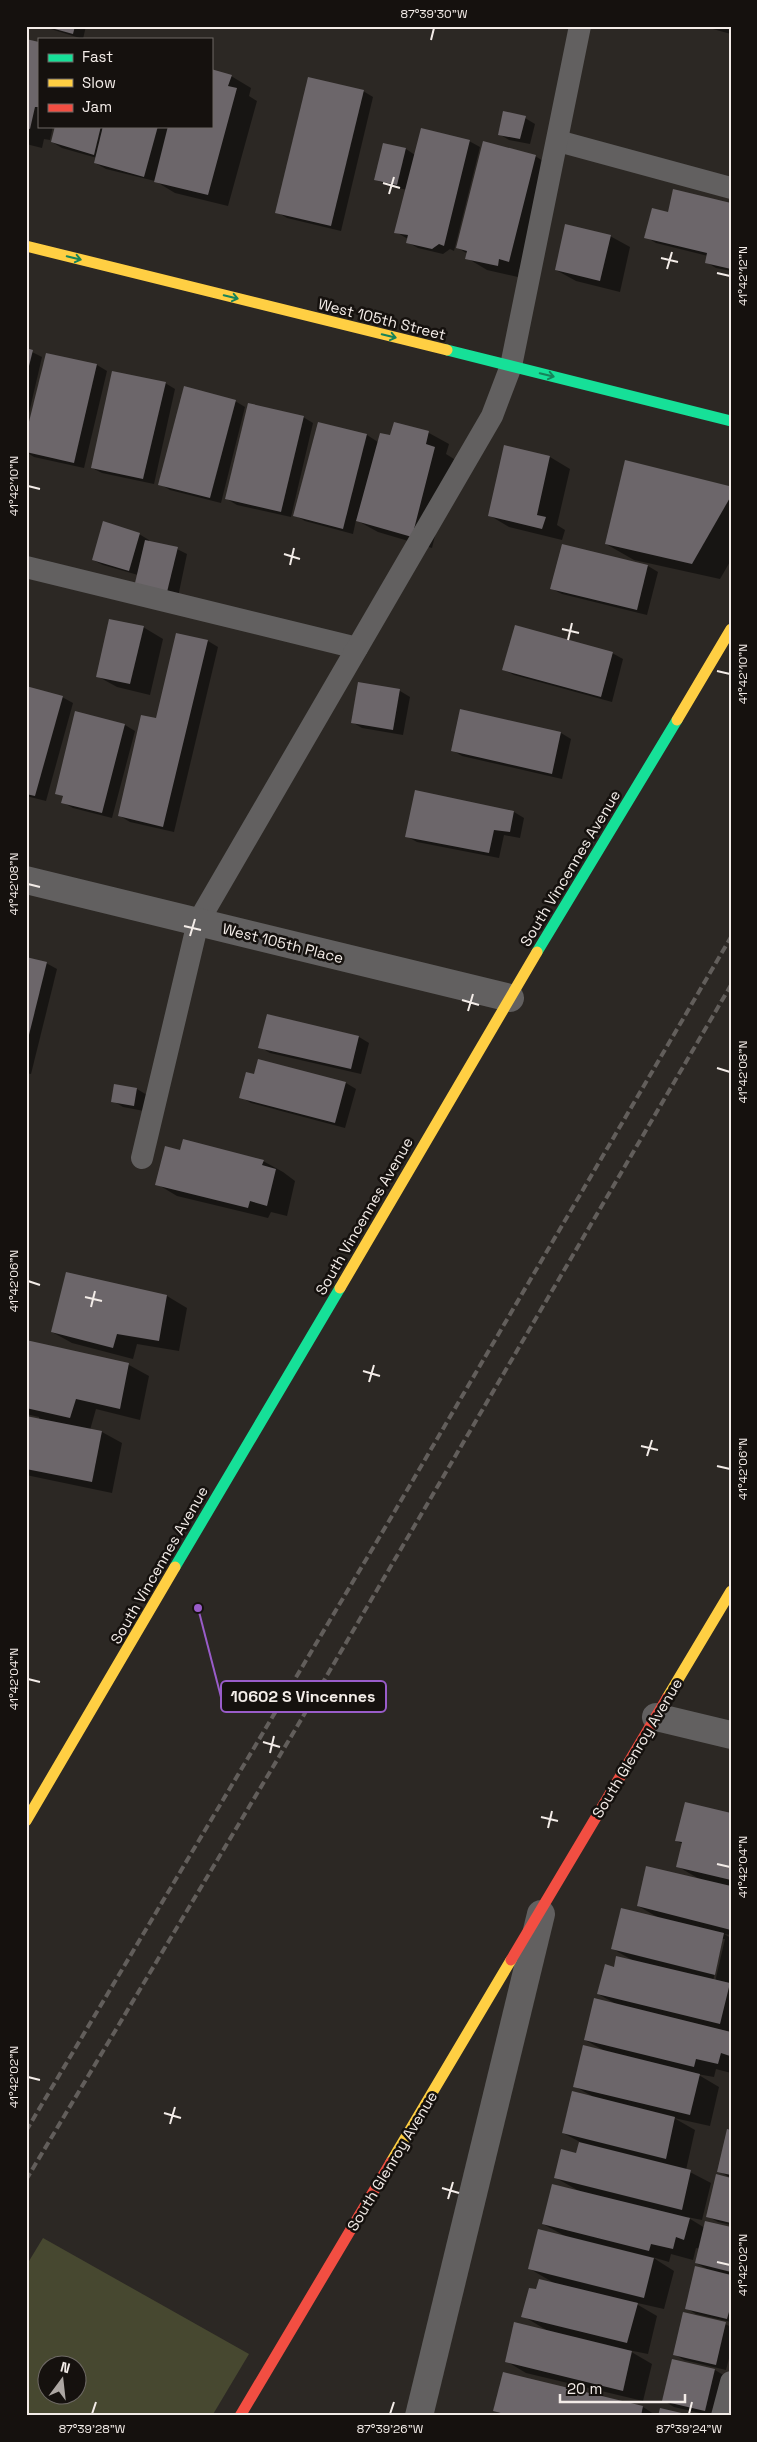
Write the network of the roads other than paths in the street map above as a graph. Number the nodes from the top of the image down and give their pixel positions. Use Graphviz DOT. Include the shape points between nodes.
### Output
graph roads {
  1 [pos="580,26"];
  2 [pos="558,141"];
  3 [pos="731,188"];
  4 [pos="26,246"];
  5 [pos="511,366"];
  6 [pos="731,420"];
  7 [pos="26,567"];
  8 [pos="731,629"];
  9 [pos="357,648"];
  10 [pos="26,880"];
  11 [pos="198,922"];
  12 [pos="510,998"];
  13 [pos="142,1158"];
  14 [pos="731,1591"];
  15 [pos="656,1717"];
  16 [pos="731,1735"];
  17 [pos="26,1820"];
  18 [pos="544,1906"];
  19 [pos="731,2382"];
  20 [pos="240,2416"];
  21 [pos="419,2416"];
  22 [pos="722,2416"];
  1 -- 2 [label="lane"];
  2 -- 3 [label="lane"];
  2 -- 5 [label="lane"];
  4 -- 5 [label="street, West 105th Street, one-way"];
  5 -- 6 [label="street, West 105th Street, one-way"];
  5 -- 9 [label="lane" via="492,416"];
  7 -- 9 [label="lane"];
  8 -- 12 [label="street, South Vincennes Avenue"];
  9 -- 11 [label="lane"];
  10 -- 11 [label="street, West 105th Place"];
  11 -- 12 [label="street, West 105th Place"];
  11 -- 13 [label="lane"];
  12 -- 17 [label="street, South Vincennes Avenue"];
  14 -- 15 [label="street, South Glenroy Avenue"];
  15 -- 16 [label="street"];
  15 -- 18 [label="street, South Glenroy Avenue"];
  18 -- 20 [label="street, South Glenroy Avenue"];
  18 -- 21 [label="street, South Glenroy Avenue"];
  19 -- 22 [label="lane"];
}
